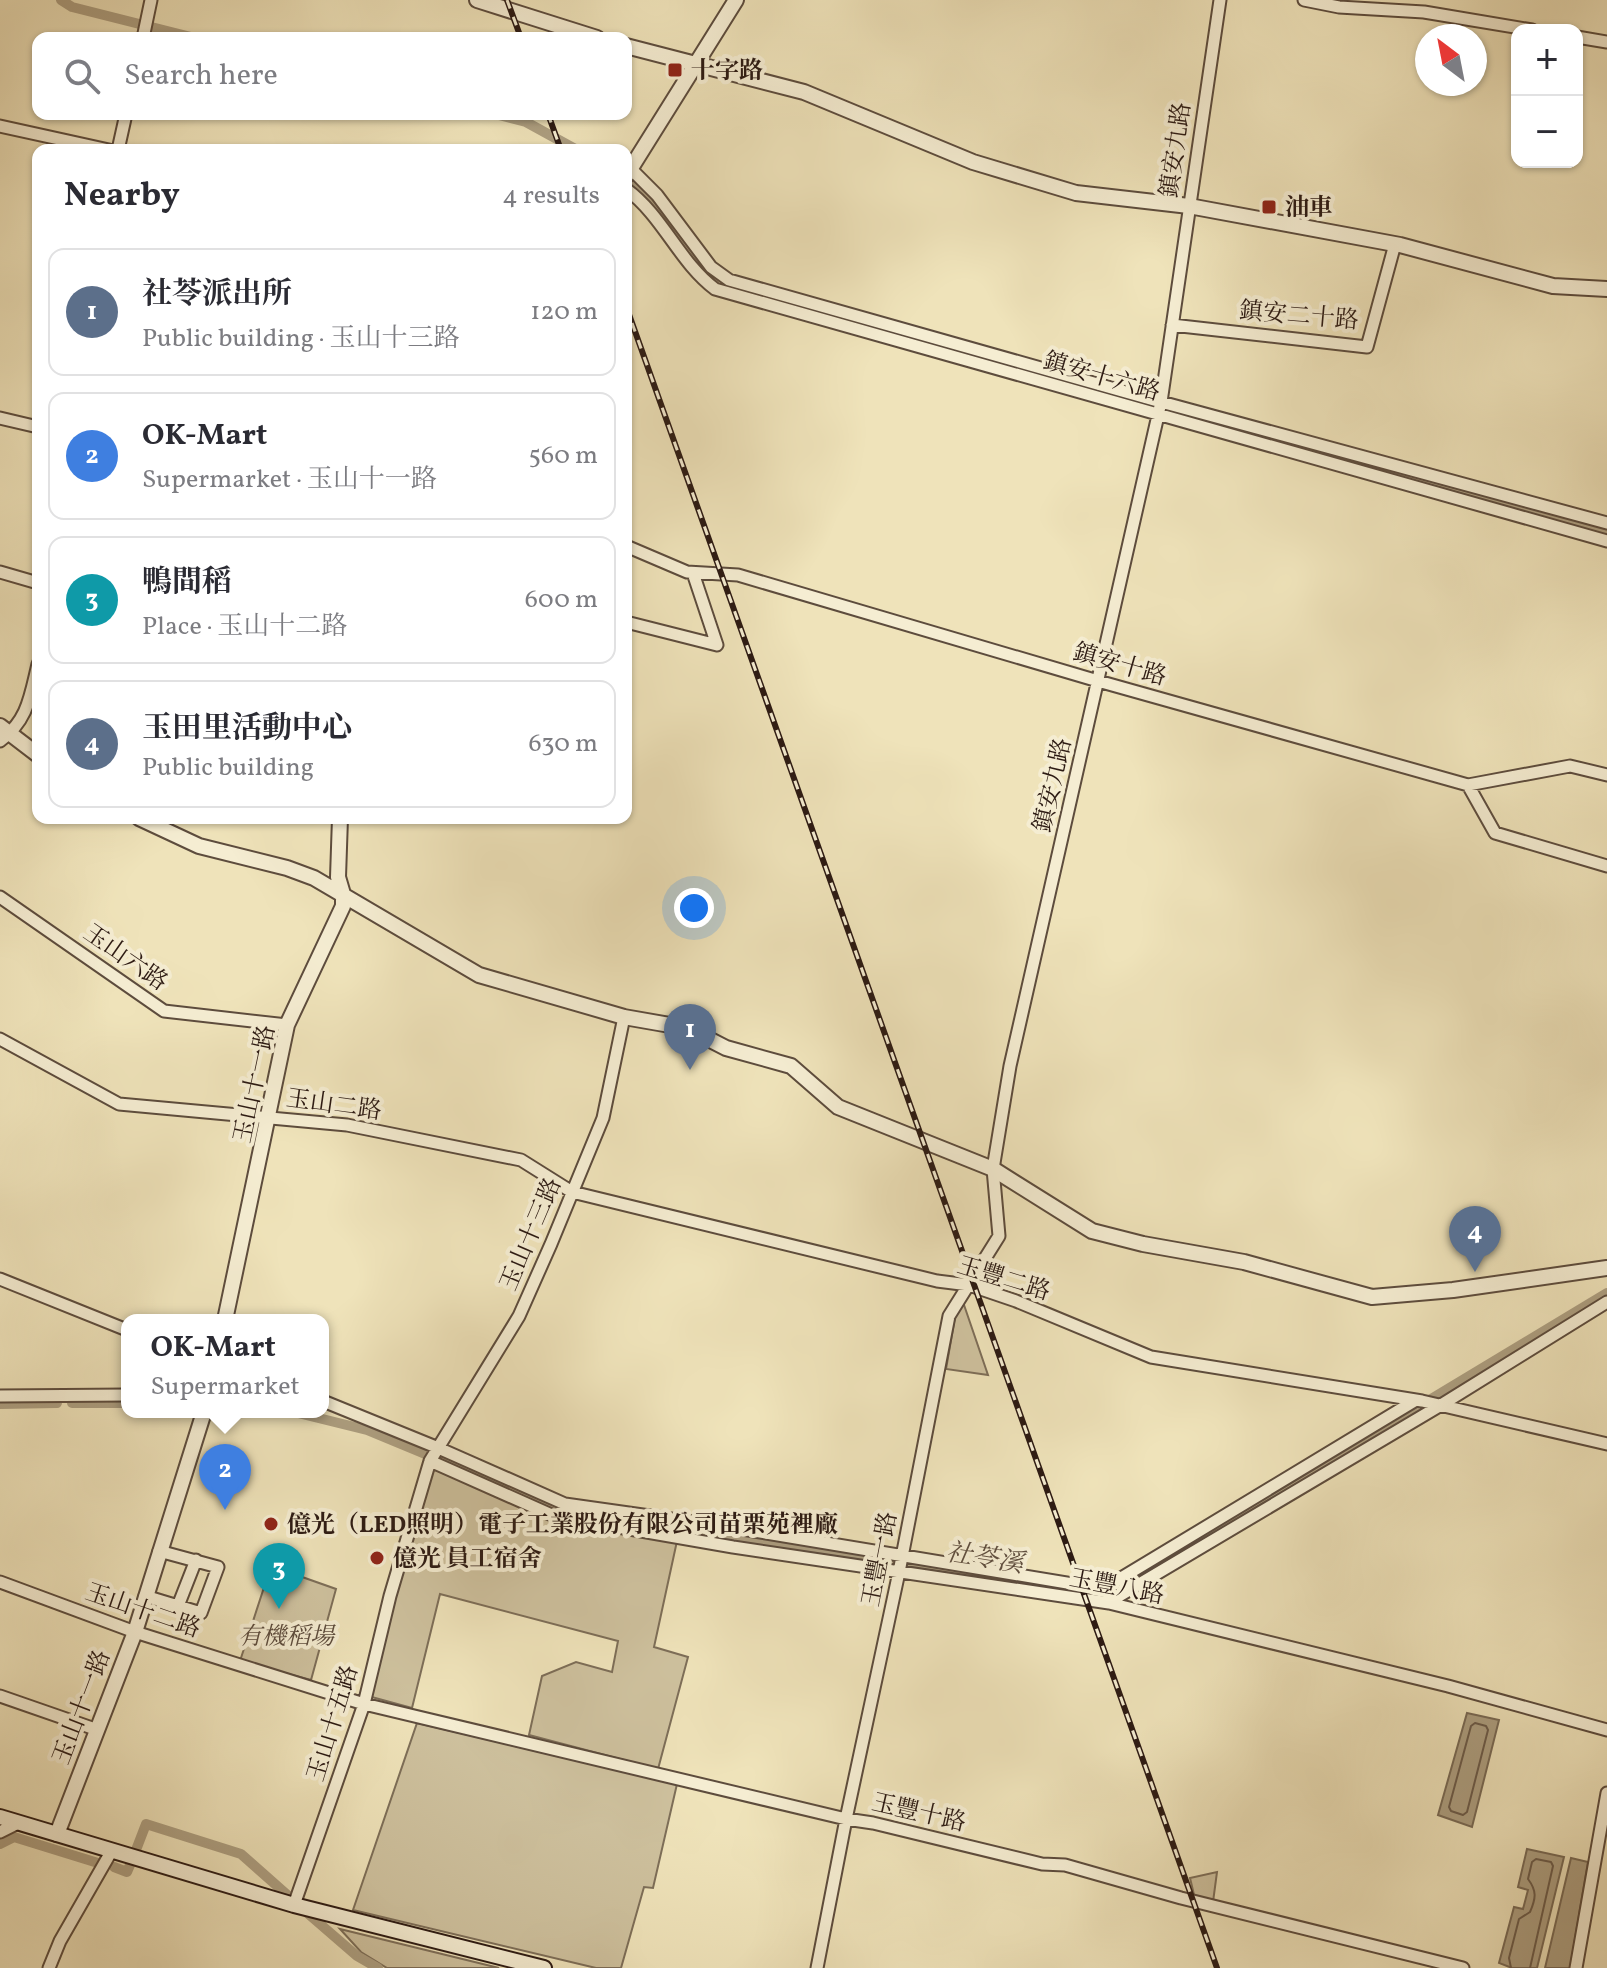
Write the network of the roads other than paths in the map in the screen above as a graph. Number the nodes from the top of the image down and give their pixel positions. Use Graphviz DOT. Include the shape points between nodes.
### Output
graph roads {
  1 [pos="151,0"];
  2 [pos="477,0"];
  3 [pos="736,0"];
  4 [pos="1220,0"];
  5 [pos="1304,0"];
  6 [pos="1511,26"];
  7 [pos="144,32"];
  8 [pos="578,32"];
  9 [pos="1583,38"];
  10 [pos="1607,42"];
  11 [pos="632,47"];
  12 [pos="698,63"];
  13 [pos="125,120"];
  14 [pos="0,126"];
  15 [pos="82,144"];
  16 [pos="119,144"];
  17 [pos="632,166"];
  18 [pos="632,175"];
  19 [pos="632,194"];
  20 [pos="1189,206"];
  21 [pos="1395,244"];
  22 [pos="1607,289"];
  23 [pos="1172,325"];
  24 [pos="1159,409"];
  25 [pos="0,418"];
  26 [pos="32,426"];
  27 [pos="1607,523"];
  28 [pos="1607,541"];
  29 [pos="632,548"];
  30 [pos="0,572"];
  31 [pos="693,573"];
  32 [pos="32,581"];
  33 [pos="632,624"];
  34 [pos="1098,681"];
  35 [pos="32,690"];
  36 [pos="4,733"];
  37 [pos="32,751"];
  38 [pos="1607,775"];
  39 [pos="1468,785"];
  40 [pos="153,824"];
  41 [pos="340,824"];
  42 [pos="1607,866"];
  43 [pos="343,894"];
  44 [pos="0,897"];
  45 [pos="624,1017"];
  46 [pos="287,1025"];
  47 [pos="0,1039"];
  48 [pos="270,1117"];
  49 [pos="993,1169"];
  50 [pos="572,1192"];
  51 [pos="1607,1268"];
  52 [pos="0,1279"];
  53 [pos="969,1285"];
  54 [pos="1607,1302"];
  55 [pos="226,1314"];
  56 [pos="121,1328"];
  57 [pos="121,1395"];
  58 [pos="0,1396"];
  59 [pos="1428,1402"];
  60 [pos="329,1404"];
  61 [pos="202,1418"];
  62 [pos="1607,1444"];
  63 [pos="433,1454"];
  64 [pos="159,1551"];
  65 [pos="196,1560"];
  66 [pos="900,1564"];
  67 [pos="0,1582"];
  68 [pos="145,1596"];
  69 [pos="1106,1596"];
  70 [pos="178,1606"];
  71 [pos="135,1632"];
  72 [pos="0,1696"];
  73 [pos="364,1704"];
  74 [pos="95,1729"];
  75 [pos="1607,1730"];
  76 [pos="1607,1793"];
  77 [pos="0,1817"];
  78 [pos="846,1819"];
  79 [pos="18,1823"];
  80 [pos="0,1832"];
  81 [pos="57,1834"];
  82 [pos="111,1852"];
  83 [pos="294,1905"];
  84 [pos="49,1968"];
  85 [pos="544,1968"];
  86 [pos="817,1968"];
  87 [pos="1463,1968"];
  88 [pos="1576,1968"];
  1 -- 7 [label="street"];
  2 -- 8 [label="street"];
  3 -- 12 [label="street"];
  4 -- 20 [label="street, 鎮安九路"];
  5 -- 6 [label="street"];
  9 -- 10 [label="street"];
  11 -- 12 [label="street"];
  12 -- 17 [label="street"];
  12 -- 20 [label="street" via="804,92 973,162 1076,193"];
  13 -- 16 [label="street"];
  14 -- 15 [label="street"];
  18 -- 24 [label="street" via="657,195 711,267 729,280"];
  19 -- 24 [label="street, 鎮安十六路" via="698,276 715,289"];
  20 -- 21 [label="street"];
  20 -- 23 [label="street, 鎮安九路"];
  21 -- 22 [label="street" via="1553,286"];
  21 -- 23 [label="street, 鎮安二十路" via="1367,347"];
  23 -- 24 [label="street, 鎮安九路"];
  24 -- 27 [label="street"];
  24 -- 28 [label="street, 鎮安十六路"];
  24 -- 34 [label="street, 鎮安九路"];
  25 -- 26 [label="street"];
  29 -- 31 [label="street, 鎮安十路"];
  30 -- 32 [label="street"];
  31 -- 33 [label="street" via="717,645"];
  31 -- 34 [label="street, 鎮安十路" via="738,575"];
  34 -- 39 [label="street, 鎮安十路"];
  34 -- 49 [label="street, 鎮安九路" via="1010,1066"];
  35 -- 36 [label="street" via="27,711"];
  36 -- 37 [label="street"];
  38 -- 39 [label="street, 鎮安十路" via="1570,766"];
  39 -- 42 [label="street" via="1495,833"];
  40 -- 43 [label="street" via="199,846 287,868"];
  41 -- 43 [label="street, 玉山十一路" via="338,877"];
  43 -- 45 [label="street" via="479,975"];
  43 -- 46 [label="street, 玉山十一路" via="343,906"];
  44 -- 46 [label="street, 玉山六路" via="164,1011"];
  45 -- 49 [label="street" via="687,1028 726,1048 791,1066 838,1107"];
  45 -- 50 [label="street, 玉山十三路" via="603,1118"];
  46 -- 48 [label="street, 玉山十一路"];
  47 -- 48 [label="street, 玉山二路" via="119,1104"];
  48 -- 50 [label="street, 玉山二路" via="347,1125 521,1160"];
  48 -- 55 [label="street, 玉山十一路"];
  49 -- 51 [label="street" via="1092,1231 1244,1262 1372,1297"];
  49 -- 53 [label="street, 玉豐一路" via="999,1236"];
  50 -- 53 [label="street, 玉豐二路"];
  50 -- 63 [label="street, 玉山十三路" via="519,1316"];
  52 -- 56 [label="street"];
  53 -- 59 [label="street, 玉豐二路" via="1151,1357"];
  53 -- 66 [label="street, 玉豐一路" via="949,1316"];
  54 -- 59 [label="street"];
  57 -- 58 [label="street"];
  59 -- 62 [label="street, 玉豐二路"];
  59 -- 69 [label="street"];
  59 -- 69 [label="street"];
  60 -- 63 [label="street"];
  61 -- 64 [label="street, 玉山十一路"];
  63 -- 66 [label="street" via="565,1504 742,1529"];
  63 -- 66 [label="street, 玉豐八路" via="554,1516"];
  63 -- 73 [label="street, 玉山十五路"];
  64 -- 65 [label="street"];
  64 -- 68 [label="street, 玉山十一路"];
  65 -- 70 [label="street"];
  65 -- 70 [label="street" via="218,1567 201,1613"];
  66 -- 69 [label="street, 玉豐八路"];
  66 -- 78 [label="street, 玉豐一路"];
  67 -- 71 [label="street, 玉山十二路"];
  68 -- 70 [label="street"];
  68 -- 71 [label="street, 玉山十一路"];
  69 -- 75 [label="street, 玉豐八路"];
  71 -- 73 [label="street, 玉山十二路"];
  71 -- 74 [label="street, 玉山十一路"];
  72 -- 74 [label="street"];
  73 -- 78 [label="street, 玉豐十路"];
  73 -- 83 [label="street, 玉山十五路"];
  74 -- 81 [label="street, 玉山十一路"];
  76 -- 88 [label="street"];
  77 -- 79 [label="street"];
  78 -- 86 [label="street, 玉豐一路"];
  78 -- 87 [label="street, 玉豐十路" via="1065,1865"];
  79 -- 80 [label="street"];
  79 -- 81 [label="street"];
  81 -- 82 [label="street"];
  82 -- 83 [label="street"];
  82 -- 84 [label="street"];
  83 -- 85 [label="street"];
}
